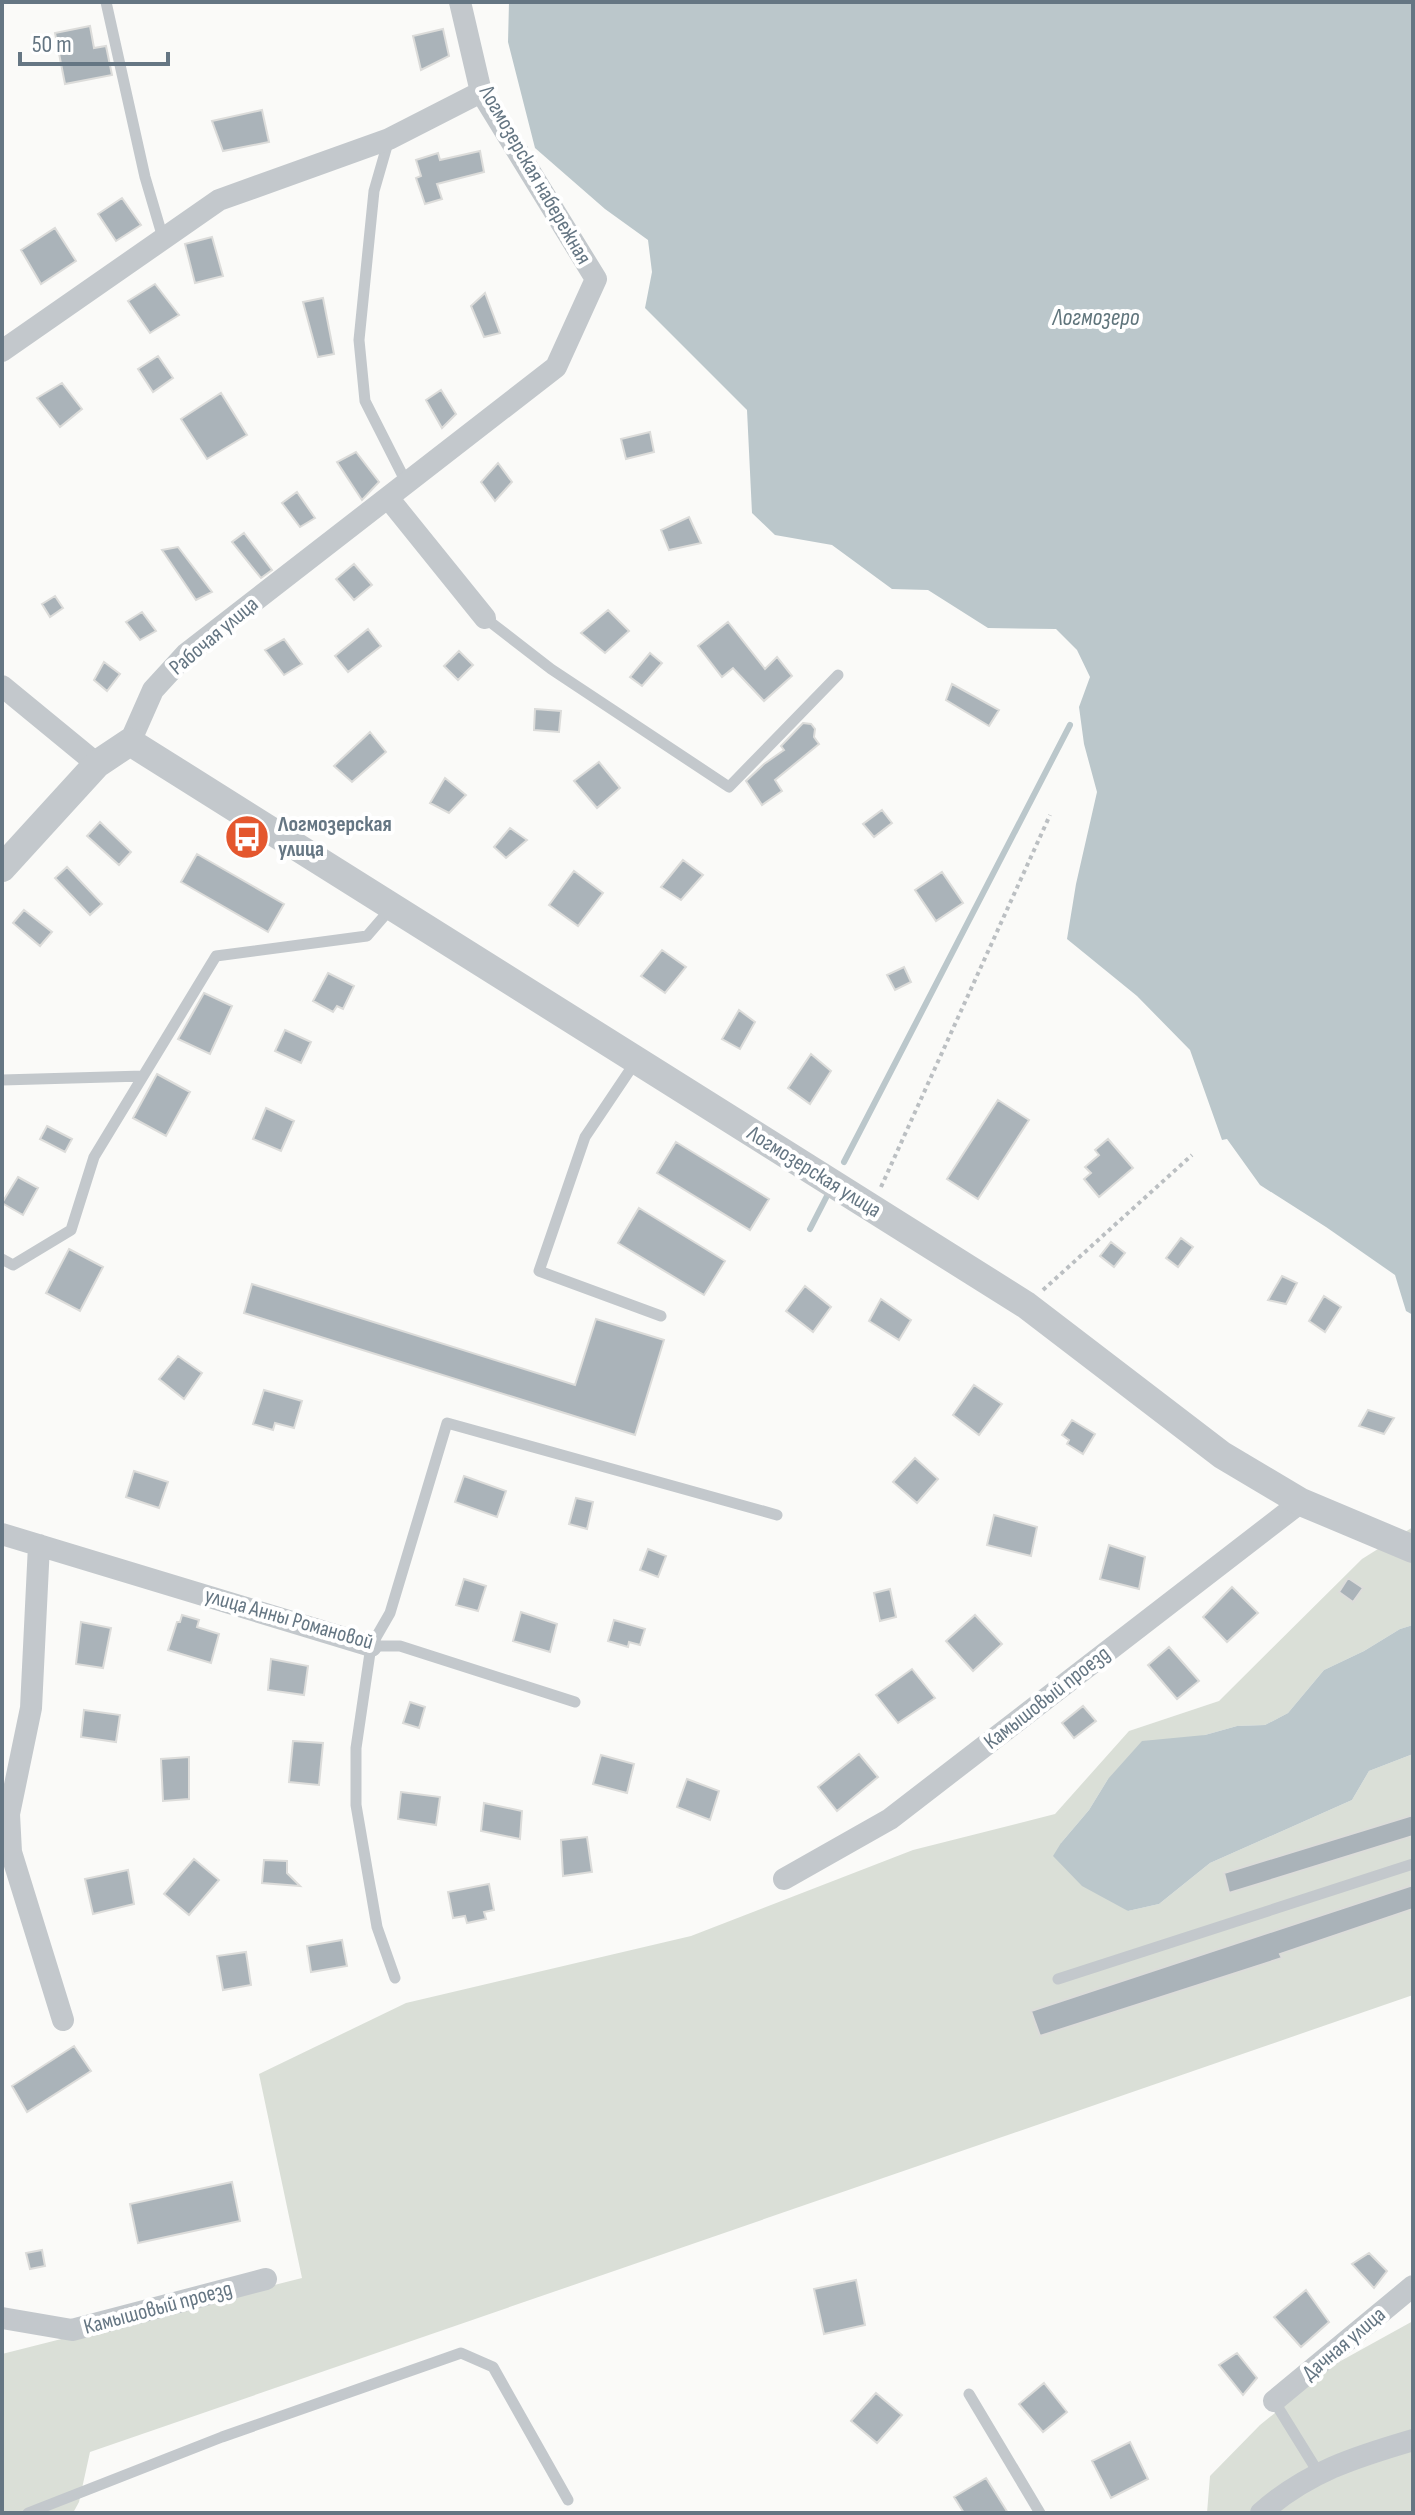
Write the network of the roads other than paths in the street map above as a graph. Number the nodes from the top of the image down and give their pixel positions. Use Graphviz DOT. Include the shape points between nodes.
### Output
graph roads {
  1 [pos="106,2"];
  2 [pos="460,2"];
  3 [pos="481,92"];
  4 [pos="389,139"];
  5 [pos="163,238"];
  6 [pos="2,351"];
  7 [pos="407,484"];
  8 [pos="389,499"];
  9 [pos="485,618"];
  10 [pos="838,675"];
  11 [pos="2,686"];
  12 [pos="130,742"];
  13 [pos="97,764"];
  14 [pos="2,868"];
  15 [pos="392,907"];
  16 [pos="636,1060"];
  17 [pos="143,1076"];
  18 [pos="2,1080"];
  19 [pos="2,1259"];
  20 [pos="661,1316"];
  21 [pos="1301,1502"];
  22 [pos="777,1515"];
  23 [pos="2,1534"];
  24 [pos="39,1545"];
  25 [pos="1413,1549"];
  26 [pos="371,1646"];
  27 [pos="575,1702"];
  28 [pos="1413,1864"];
  29 [pos="784,1879"];
  30 [pos="395,1978"];
  31 [pos="1058,1979"];
  32 [pos="63,2020"];
  33 [pos="266,2279"];
  34 [pos="1413,2286"];
  35 [pos="2,2318"];
  36 [pos="969,2394"];
  37 [pos="1274,2401"];
  38 [pos="1413,2440"];
  39 [pos="1318,2472"];
  40 [pos="568,2500"];
  41 [pos="28,2513"];
  42 [pos="1040,2513"];
  43 [pos="1261,2513"];
  1 -- 5 [label="lane"];
  2 -- 3 [label="street, Логмозерская набережная"];
  3 -- 4 [label="street"];
  3 -- 7 [label="street, Логмозерская набережная" via="596,279 556,367"];
  4 -- 5 [label="street" via="219,200"];
  4 -- 7 [label="lane" via="374,191 359,340 365,401"];
  5 -- 6 [label="street"];
  7 -- 8 [label="street, Логмозерская набережная"];
  8 -- 9 [label="street"];
  8 -- 12 [label="street, Рабочая улица" via="186,654 153,690"];
  9 -- 10 [label="lane" via="551,669 729,787"];
  11 -- 13 [label="street"];
  12 -- 13 [label="street"];
  12 -- 15 [label="street, Логмозерская улица"];
  13 -- 14 [label="street"];
  15 -- 16 [label="street, Логмозерская улица"];
  15 -- 17 [label="lane" via="367,936 216,956"];
  16 -- 20 [label="lane" via="585,1137 539,1271"];
  16 -- 21 [label="street, Логмозерская улица" via="1026,1305 1222,1455"];
  17 -- 18 [label="lane"];
  17 -- 19 [label="lane" via="94,1157 71,1230 13,1265"];
  21 -- 25 [label="street, Логмозерская улица"];
  21 -- 29 [label="street, Камышовый проезд" via="890,1819"];
  22 -- 26 [label="lane" via="447,1423 390,1613"];
  23 -- 24 [label="street, улица Анны Романовой"];
  24 -- 26 [label="street, улица Анны Романовой"];
  24 -- 32 [label="street" via="31,1708 9,1814 11,1852"];
  26 -- 27 [label="lane, улица Анны Романовой" via="400,1646"];
  26 -- 30 [label="lane" via="356,1748 356,1805 377,1927"];
  28 -- 31 [label="lane"];
  33 -- 35 [label="street, Камышовый проезд" via="72,2330"];
  34 -- 37 [label="street, Дачная улица"];
  36 -- 42 [label="lane"];
  37 -- 39 [label="lane"];
  38 -- 39 [label="street"];
  39 -- 43 [label="street"];
  40 -- 41 [label="lane" via="493,2367 461,2353 222,2437"];
}
